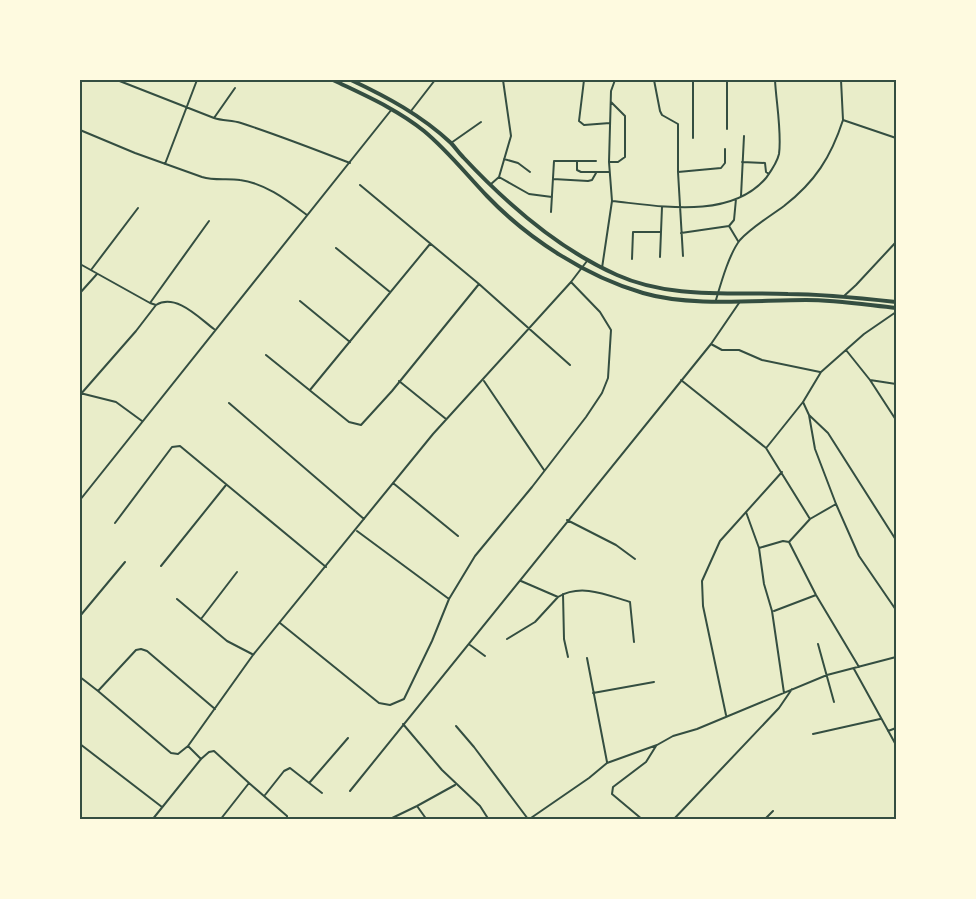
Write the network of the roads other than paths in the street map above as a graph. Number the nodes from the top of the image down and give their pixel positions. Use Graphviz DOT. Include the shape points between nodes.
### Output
graph roads {
  1 [pos="117,80"];
  2 [pos="197,80"];
  3 [pos="333,80"];
  4 [pos="351,80"];
  5 [pos="435,80"];
  6 [pos="503,80"];
  7 [pos="584,80"];
  8 [pos="615,80"];
  9 [pos="654,80"];
  10 [pos="693,80"];
  11 [pos="727,80"];
  12 [pos="774,80"];
  13 [pos="841,80"];
  14 [pos="235,88"];
  15 [pos="611,102"];
  16 [pos="187,107"];
  17 [pos="392,109"];
  18 [pos="411,111"];
  19 [pos="214,118"];
  20 [pos="843,120"];
  21 [pos="481,122"];
  22 [pos="609,123"];
  23 [pos="727,129"];
  24 [pos="80,130"];
  25 [pos="744,136"];
  26 [pos="693,138"];
  27 [pos="897,138"];
  28 [pos="451,143"];
  29 [pos="725,149"];
  30 [pos="504,159"];
  31 [pos="596,161"];
  32 [pos="577,162"];
  33 [pos="609,162"];
  34 [pos="742,162"];
  35 [pos="165,164"];
  36 [pos="350,164"];
  37 [pos="530,172"];
  38 [pos="596,172"];
  39 [pos="609,172"];
  40 [pos="678,172"];
  41 [pos="769,174"];
  42 [pos="499,177"];
  43 [pos="553,179"];
  44 [pos="491,184"];
  45 [pos="360,185"];
  46 [pos="741,196"];
  47 [pos="552,197"];
  48 [pos="736,199"];
  49 [pos="612,201"];
  50 [pos="662,207"];
  51 [pos="138,208"];
  52 [pos="680,208"];
  53 [pos="551,212"];
  54 [pos="307,215"];
  55 [pos="209,221"];
  56 [pos="729,226"];
  57 [pos="661,232"];
  58 [pos="681,233"];
  59 [pos="739,242"];
  60 [pos="897,242"];
  61 [pos="430,243"];
  62 [pos="336,248"];
  63 [pos="683,256"];
  64 [pos="660,257"];
  65 [pos="632,260"];
  66 [pos="587,261"];
  67 [pos="80,264"];
  68 [pos="582,267"];
  69 [pos="602,268"];
  70 [pos="90,270"];
  71 [pos="97,274"];
  72 [pos="571,282"];
  73 [pos="479,284"];
  74 [pos="390,292"];
  75 [pos="80,293"];
  76 [pos="718,293"];
  77 [pos="843,296"];
  78 [pos="716,300"];
  79 [pos="300,301"];
  80 [pos="740,301"];
  81 [pos="897,302"];
  82 [pos="150,303"];
  83 [pos="156,305"];
  84 [pos="897,310"];
  85 [pos="529,327"];
  86 [pos="214,329"];
  87 [pos="350,342"];
  88 [pos="711,344"];
  89 [pos="846,350"];
  90 [pos="266,356"];
  91 [pos="570,365"];
  92 [pos="821,372"];
  93 [pos="483,380"];
  94 [pos="681,380"];
  95 [pos="870,380"];
  96 [pos="399,381"];
  97 [pos="897,384"];
  98 [pos="310,390"];
  99 [pos="80,394"];
  100 [pos="804,402"];
  101 [pos="229,403"];
  102 [pos="809,415"];
  103 [pos="446,419"];
  104 [pos="897,420"];
  105 [pos="142,421"];
  106 [pos="766,448"];
  107 [pos="544,470"];
  108 [pos="782,472"];
  109 [pos="393,483"];
  110 [pos="226,485"];
  111 [pos="80,500"];
  112 [pos="836,504"];
  113 [pos="746,512"];
  114 [pos="364,519"];
  115 [pos="810,519"];
  116 [pos="567,520"];
  117 [pos="115,523"];
  118 [pos="356,530"];
  119 [pos="458,536"];
  120 [pos="897,540"];
  121 [pos="789,543"];
  122 [pos="759,548"];
  123 [pos="635,559"];
  124 [pos="125,562"];
  125 [pos="161,566"];
  126 [pos="326,567"];
  127 [pos="237,572"];
  128 [pos="521,581"];
  129 [pos="562,594"];
  130 [pos="816,595"];
  131 [pos="558,597"];
  132 [pos="177,599"];
  133 [pos="449,599"];
  134 [pos="897,610"];
  135 [pos="772,611"];
  136 [pos="80,616"];
  137 [pos="201,619"];
  138 [pos="280,623"];
  139 [pos="507,639"];
  140 [pos="634,642"];
  141 [pos="470,644"];
  142 [pos="818,644"];
  143 [pos="253,655"];
  144 [pos="485,656"];
  145 [pos="568,657"];
  146 [pos="897,657"];
  147 [pos="587,658"];
  148 [pos="859,667"];
  149 [pos="854,669"];
  150 [pos="827,675"];
  151 [pos="80,677"];
  152 [pos="654,682"];
  153 [pos="792,689"];
  154 [pos="98,691"];
  155 [pos="593,693"];
  156 [pos="784,693"];
  157 [pos="834,702"];
  158 [pos="215,710"];
  159 [pos="726,716"];
  160 [pos="881,719"];
  161 [pos="403,724"];
  162 [pos="456,726"];
  163 [pos="897,728"];
  164 [pos="888,731"];
  165 [pos="813,734"];
  166 [pos="348,738"];
  167 [pos="80,744"];
  168 [pos="657,745"];
  169 [pos="897,745"];
  170 [pos="188,746"];
  171 [pos="201,759"];
  172 [pos="607,763"];
  173 [pos="310,782"];
  174 [pos="249,783"];
  175 [pos="456,784"];
  176 [pos="350,791"];
  177 [pos="322,793"];
  178 [pos="265,795"];
  179 [pos="417,806"];
  180 [pos="162,807"];
  181 [pos="772,811"];
  182 [pos="152,819"];
  183 [pos="220,819"];
  184 [pos="287,819"];
  185 [pos="388,819"];
  186 [pos="426,819"];
  187 [pos="489,819"];
  188 [pos="528,819"];
  189 [pos="643,819"];
  190 [pos="673,819"];
  191 [pos="764,819"];
  1 -- 16 [label="street"];
  2 -- 16 [label="street"];
  3 -- 17 [label="main road"];
  4 -- 18 [label="main road"];
  5 -- 18 [label="street"];
  6 -- 30 [label="street" via="511,136"];
  7 -- 22 [label="street" via="579,121 584,125"];
  8 -- 15 [label="street"];
  9 -- 40 [label="street" via="662,115 678,124"];
  10 -- 26 [label="street"];
  11 -- 23 [label="street"];
  12 -- 41 [label="street" via="778,154"];
  13 -- 20 [label="street"];
  14 -- 19 [label="street"];
  15 -- 22 [label="street"];
  15 -- 33 [label="street" via="625,117 625,157"];
  16 -- 19 [label="street"];
  16 -- 35 [label="street"];
  17 -- 36 [label="street"];
  17 -- 68 [label="main road" via="435,140 514,220"];
  18 -- 28 [label="main road"];
  19 -- 36 [label="street" via="238,122"];
  20 -- 27 [label="street"];
  20 -- 59 [label="street" via="823,168"];
  21 -- 28 [label="street"];
  22 -- 33 [label="street"];
  24 -- 35 [label="street"];
  25 -- 34 [label="street"];
  28 -- 44 [label="main road"];
  29 -- 40 [label="street" via="721,168"];
  30 -- 37 [label="street"];
  30 -- 42 [label="street"];
  31 -- 32 [label="street"];
  32 -- 38 [label="street" via="577,170"];
  32 -- 43 [label="street" via="554,161"];
  33 -- 39 [label="street"];
  34 -- 41 [label="street" via="765,163"];
  34 -- 46 [label="street"];
  35 -- 54 [label="street" via="211,180 240,180 261,186"];
  36 -- 54 [label="street"];
  38 -- 39 [label="street"];
  38 -- 43 [label="street" via="588,182"];
  39 -- 49 [label="street"];
  40 -- 52 [label="street"];
  41 -- 46 [label="street"];
  42 -- 44 [label="street"];
  42 -- 47 [label="street" via="529,194"];
  43 -- 47 [label="street"];
  44 -- 66 [label="main road" via="549,235"];
  45 -- 61 [label="street"];
  46 -- 48 [label="street"];
  47 -- 53 [label="street"];
  48 -- 52 [label="street"];
  48 -- 56 [label="street" via="734,220"];
  49 -- 50 [label="street"];
  49 -- 69 [label="street"];
  50 -- 52 [label="street"];
  50 -- 57 [label="street"];
  51 -- 70 [label="street"];
  52 -- 58 [label="street"];
  54 -- 86 [label="street"];
  55 -- 82 [label="street"];
  56 -- 58 [label="street"];
  56 -- 59 [label="street"];
  57 -- 64 [label="street"];
  57 -- 65 [label="street" via="633,232"];
  58 -- 63 [label="street"];
  59 -- 76 [label="street"];
  60 -- 77 [label="street"];
  61 -- 73 [label="street"];
  61 -- 74 [label="street"];
  62 -- 74 [label="street"];
  66 -- 68 [label="street"];
  66 -- 69 [label="main road"];
  67 -- 70 [label="street"];
  68 -- 72 [label="street"];
  68 -- 78 [label="main road" via="646,294"];
  69 -- 76 [label="main road" via="663,290"];
  70 -- 71 [label="street"];
  71 -- 75 [label="street"];
  71 -- 82 [label="street"];
  72 -- 85 [label="street"];
  72 -- 107 [label="street" via="600,312 611,330 608,378 602,393"];
  73 -- 85 [label="street"];
  73 -- 96 [label="street"];
  74 -- 87 [label="street"];
  76 -- 77 [label="main road"];
  76 -- 78 [label="street"];
  77 -- 81 [label="main road"];
  78 -- 80 [label="main road"];
  79 -- 87 [label="street"];
  80 -- 84 [label="main road" via="810,300"];
  80 -- 88 [label="street"];
  82 -- 83 [label="street"];
  83 -- 86 [label="street" via="178,304"];
  83 -- 99 [label="street"];
  84 -- 89 [label="street"];
  85 -- 91 [label="street"];
  85 -- 93 [label="street"];
  86 -- 105 [label="street"];
  87 -- 98 [label="street"];
  88 -- 92 [label="street" via="722,350 739,350 762,360"];
  88 -- 94 [label="street"];
  89 -- 92 [label="street"];
  89 -- 95 [label="street"];
  90 -- 98 [label="street"];
  92 -- 100 [label="street"];
  93 -- 103 [label="street"];
  93 -- 107 [label="street"];
  94 -- 106 [label="street"];
  94 -- 116 [label="street"];
  95 -- 97 [label="street"];
  95 -- 104 [label="street"];
  96 -- 98 [label="street" via="361,425 349,422"];
  96 -- 103 [label="street"];
  99 -- 105 [label="street" via="116,402"];
  100 -- 102 [label="street"];
  100 -- 106 [label="street"];
  101 -- 114 [label="street"];
  102 -- 112 [label="street" via="815,449"];
  102 -- 120 [label="street" via="828,433"];
  103 -- 109 [label="street"];
  105 -- 111 [label="street"];
  106 -- 108 [label="street"];
  107 -- 133 [label="street" via="476,556"];
  108 -- 113 [label="street"];
  108 -- 115 [label="street"];
  109 -- 114 [label="street"];
  109 -- 119 [label="street"];
  110 -- 117 [label="street" via="183,449 172,447"];
  110 -- 125 [label="street"];
  110 -- 126 [label="street"];
  112 -- 115 [label="street"];
  112 -- 134 [label="street" via="859,556"];
  113 -- 122 [label="street"];
  113 -- 159 [label="street" via="718,544 702,581"];
  114 -- 118 [label="street"];
  115 -- 121 [label="street"];
  116 -- 123 [label="street"];
  116 -- 128 [label="street"];
  118 -- 126 [label="street"];
  118 -- 133 [label="street"];
  121 -- 122 [label="street"];
  121 -- 130 [label="street"];
  122 -- 135 [label="street"];
  124 -- 136 [label="street"];
  126 -- 138 [label="street"];
  127 -- 137 [label="street"];
  128 -- 131 [label="street"];
  128 -- 141 [label="street"];
  129 -- 131 [label="street"];
  129 -- 140 [label="street" via="589,590 630,602"];
  129 -- 145 [label="street"];
  130 -- 135 [label="street"];
  130 -- 148 [label="street"];
  131 -- 139 [label="street" via="535,622"];
  132 -- 137 [label="street"];
  133 -- 138 [label="street" via="408,694 390,705 379,703"];
  135 -- 156 [label="street"];
  137 -- 143 [label="street" via="236,647"];
  138 -- 143 [label="street"];
  141 -- 144 [label="street"];
  141 -- 161 [label="street"];
  142 -- 150 [label="street"];
  143 -- 158 [label="street"];
  146 -- 148 [label="street"];
  147 -- 155 [label="street"];
  148 -- 149 [label="street"];
  149 -- 150 [label="street"];
  149 -- 160 [label="street"];
  150 -- 153 [label="street"];
  150 -- 157 [label="street"];
  151 -- 154 [label="street"];
  152 -- 155 [label="street"];
  153 -- 156 [label="street"];
  153 -- 190 [label="street"];
  154 -- 158 [label="street" via="141,649"];
  154 -- 170 [label="street" via="171,753 178,754"];
  155 -- 172 [label="street"];
  156 -- 159 [label="street"];
  158 -- 170 [label="street"];
  159 -- 168 [label="street"];
  160 -- 164 [label="street"];
  160 -- 165 [label="street"];
  161 -- 175 [label="street"];
  161 -- 176 [label="street"];
  162 -- 188 [label="street"];
  163 -- 164 [label="street"];
  164 -- 169 [label="street"];
  166 -- 173 [label="street"];
  167 -- 180 [label="street"];
  168 -- 172 [label="street"];
  168 -- 189 [label="street" via="646,762 611,791"];
  170 -- 171 [label="street"];
  171 -- 174 [label="street" via="214,751"];
  171 -- 180 [label="street"];
  172 -- 188 [label="street"];
  173 -- 177 [label="street"];
  173 -- 178 [label="street" via="288,768"];
  174 -- 178 [label="street"];
  174 -- 183 [label="street"];
  175 -- 179 [label="street"];
  175 -- 187 [label="street"];
  178 -- 184 [label="street"];
  179 -- 185 [label="street"];
  179 -- 186 [label="street"];
  180 -- 182 [label="street"];
  181 -- 191 [label="street"];
}
